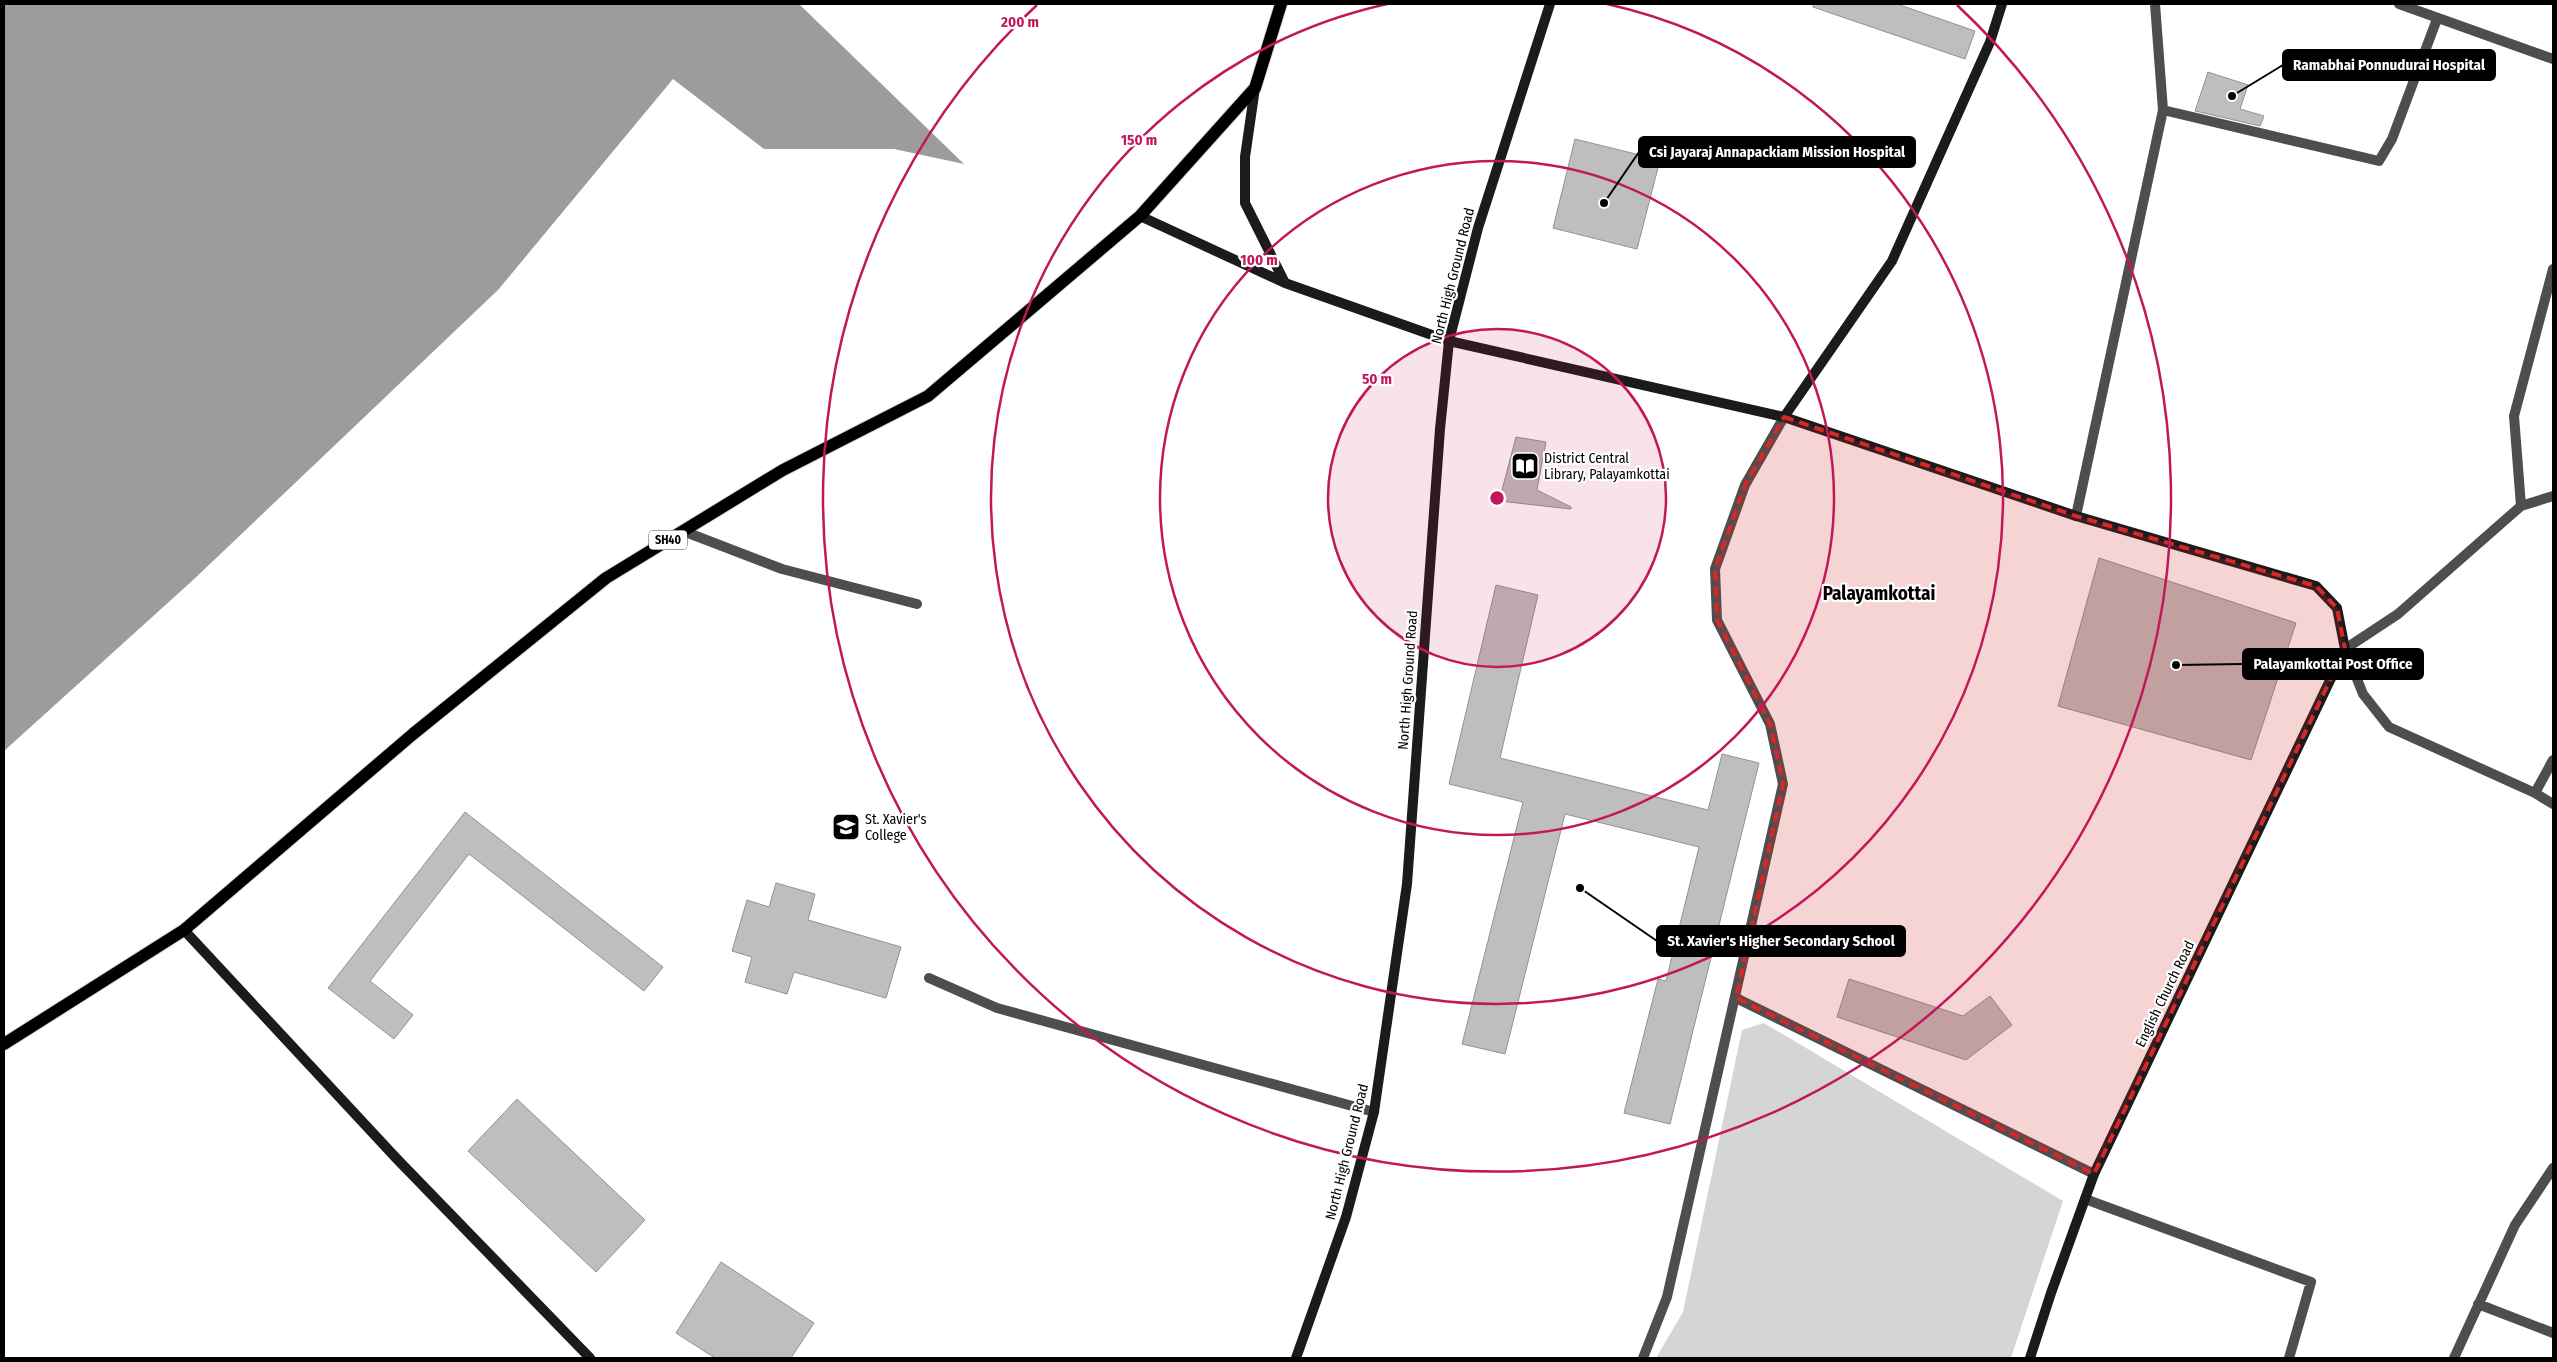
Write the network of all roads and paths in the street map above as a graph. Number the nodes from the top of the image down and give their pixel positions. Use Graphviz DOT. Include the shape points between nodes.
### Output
graph roads {
  1 [pos="1281,4"];
  2 [pos="1550,4"];
  3 [pos="2002,4"];
  4 [pos="2155,4"];
  5 [pos="2399,4"];
  6 [pos="2437,18"];
  7 [pos="2553,59"];
  8 [pos="1255,88"];
  9 [pos="2163,110"];
  10 [pos="1140,216"];
  11 [pos="2553,270"];
  12 [pos="1285,283"];
  13 [pos="1449,341"];
  14 [pos="1784,417"];
  15 [pos="2553,496"];
  16 [pos="2521,506"];
  17 [pos="2076,516"];
  18 [pos="683,532"];
  19 [pos="917,604"];
  20 [pos="2345,649"];
  21 [pos="2553,760"];
  22 [pos="2536,793"];
  23 [pos="2553,804"];
  24 [pos="184,930"];
  25 [pos="930,978"];
  26 [pos="1736,998"];
  27 [pos="4,1044"];
  28 [pos="1374,1112"];
  29 [pos="2553,1168"];
  30 [pos="2094,1174"];
  31 [pos="2085,1199"];
  32 [pos="2478,1304"];
  33 [pos="2553,1332"];
  34 [pos="590,1358"];
  35 [pos="1296,1358"];
  36 [pos="1644,1358"];
  37 [pos="2030,1358"];
  38 [pos="2289,1358"];
  39 [pos="2454,1358"];
  1 -- 8 [label="main road, SH40"];
  2 -- 13 [label="street, North High Ground Road" via="1478,228"];
  3 -- 14 [label="street" via="1990,42 1892,261"];
  4 -- 9 [label="street"];
  5 -- 6 [label="street"];
  6 -- 7 [label="street"];
  6 -- 9 [label="street" via="2392,138 2379,162"];
  8 -- 10 [label="main road, SH40"];
  8 -- 12 [label="street" via="1245,157 1245,203"];
  9 -- 17 [label="street"];
  10 -- 12 [label="street"];
  10 -- 18 [label="main road, SH40" via="928,396 783,470"];
  11 -- 16 [label="street" via="2514,416"];
  12 -- 13 [label="street"];
  13 -- 14 [label="street"];
  13 -- 28 [label="street, North High Ground Road" via="1407,884"];
  14 -- 17 [label="street"];
  14 -- 26 [label="street" via="1746,485 1715,569 1717,620 1770,724 1783,784"];
  15 -- 16 [label="street"];
  16 -- 20 [label="street" via="2398,614"];
  17 -- 20 [label="street" via="2316,586 2338,608"];
  18 -- 19 [label="street" via="782,569"];
  18 -- 24 [label="main road, SH40" via="606,578 413,734"];
  20 -- 22 [label="street" via="2362,694 2389,727"];
  20 -- 30 [label="street, English Church Road"];
  21 -- 22 [label="street"];
  22 -- 23 [label="street"];
  24 -- 27 [label="main road, SH40"];
  24 -- 34 [label="street" via="396,1159"];
  25 -- 28 [label="street" via="997,1008"];
  26 -- 30 [label="street"];
  26 -- 36 [label="street" via="1667,1297"];
  28 -- 35 [label="street, North High Ground Road" via="1346,1217"];
  29 -- 32 [label="street" via="2515,1225"];
  30 -- 31 [label="street, English Church Road"];
  31 -- 37 [label="street, English Church Road"];
  31 -- 38 [label="street" via="2311,1282"];
  32 -- 33 [label="street"];
  32 -- 39 [label="street"];
}
